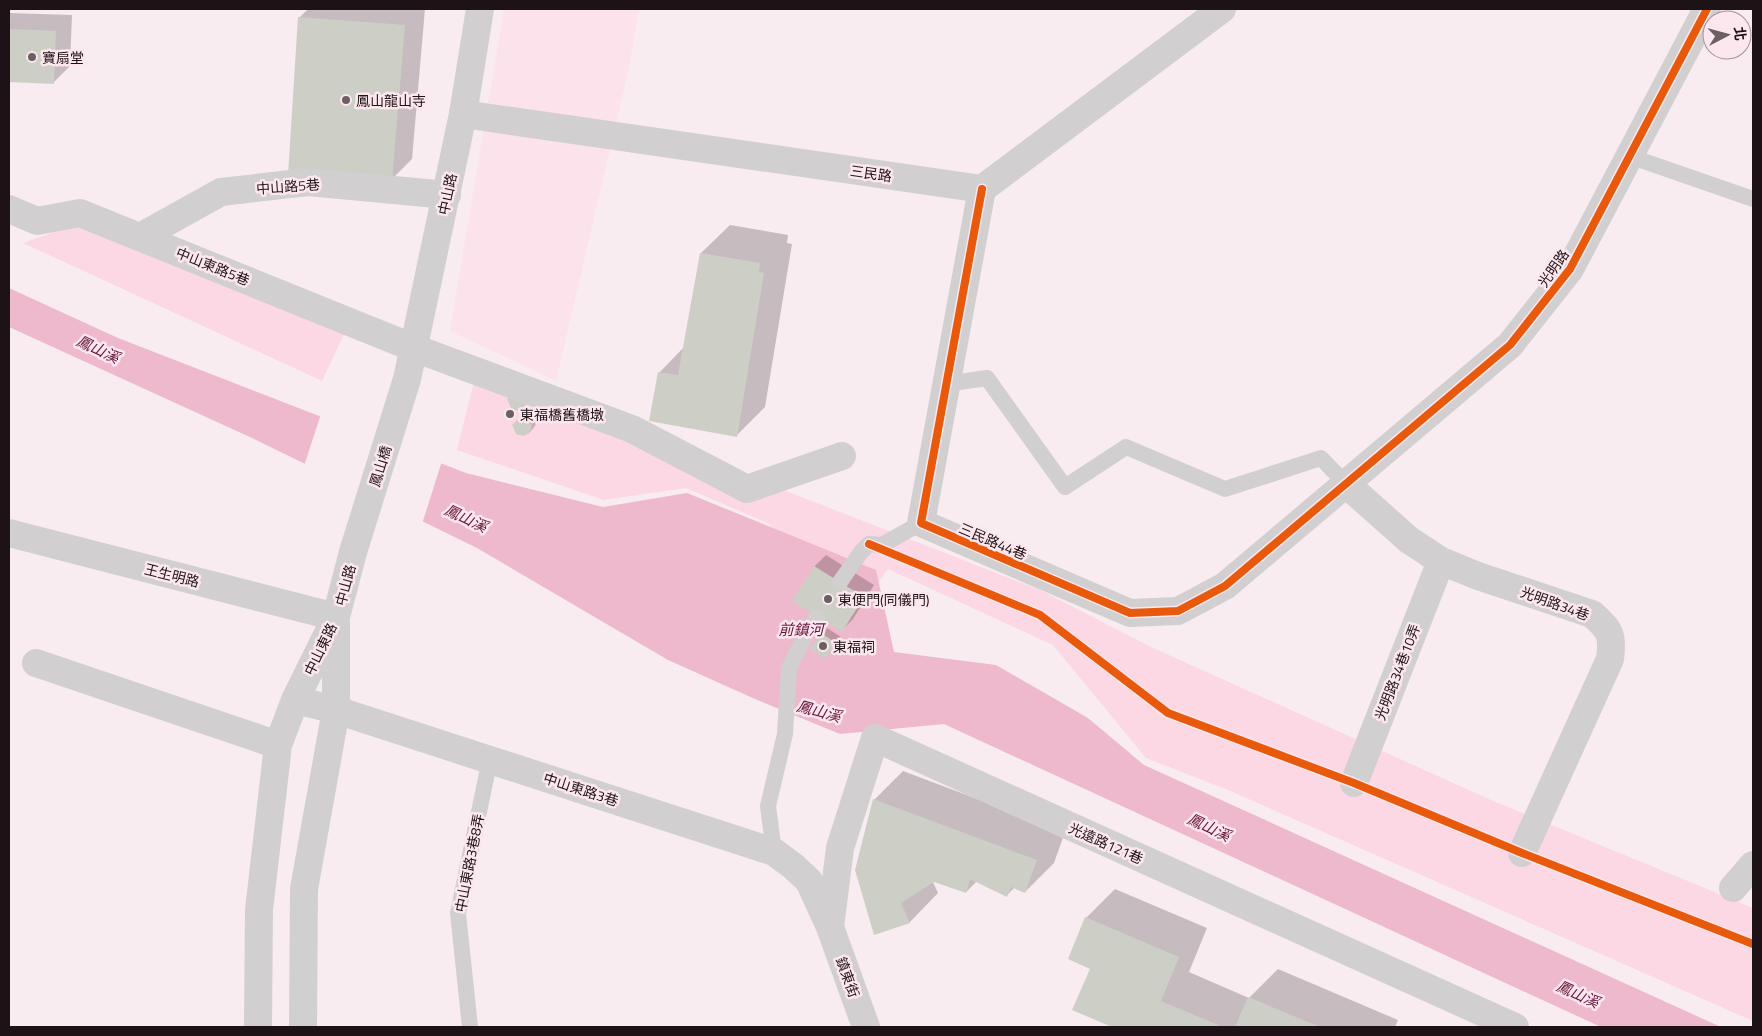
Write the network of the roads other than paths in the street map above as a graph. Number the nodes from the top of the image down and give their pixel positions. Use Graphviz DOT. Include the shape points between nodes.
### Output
graph roads {
  1 [pos="480,9"];
  2 [pos="1222,9"];
  3 [pos="1707,9"];
  4 [pos="463,114"];
  5 [pos="1629,156"];
  6 [pos="982,189"];
  7 [pos="446,195"];
  8 [pos="1753,200"];
  9 [pos="9,209"];
  10 [pos="140,237"];
  11 [pos="414,348"];
  12 [pos="408,379"];
  13 [pos="946,384"];
  14 [pos="842,456"];
  15 [pos="1346,484"];
  16 [pos="921,524"];
  17 [pos="9,533"];
  18 [pos="353,552"];
  19 [pos="1441,561"];
  20 [pos="840,582"];
  21 [pos="336,617"];
  22 [pos="817,617"];
  23 [pos="36,663"];
  24 [pos="295,700"];
  25 [pos="336,710"];
  26 [pos="278,745"];
  27 [pos="490,759"];
  28 [pos="1354,783"];
  29 [pos="774,852"];
  30 [pos="1522,852"];
  31 [pos="1753,865"];
  32 [pos="1733,888"];
  33 [pos="830,927"];
  34 [pos="258,1027"];
  35 [pos="303,1027"];
  36 [pos="470,1027"];
  37 [pos="866,1027"];
  38 [pos="1515,1027"];
  1 -- 4 [label="street, 中山路"];
  2 -- 6 [label="street"];
  3 -- 5 [label="street, 光明路"];
  4 -- 6 [label="street, 三民路"];
  4 -- 7 [label="street, 中山路"];
  5 -- 8 [label="lane"];
  5 -- 15 [label="street, 光明路" via="1570,269 1510,345"];
  6 -- 13 [label="street"];
  7 -- 10 [label="street, 中山路5巷" via="308,182 221,192"];
  7 -- 11 [label="street, 中山路"];
  9 -- 10 [label="street, 中山東路5巷" via="37,221 80,213"];
  10 -- 11 [label="street, 中山東路5巷"];
  11 -- 12 [label="street, 中山路"];
  11 -- 14 [label="street, 中山東路5巷" via="632,430 747,488"];
  12 -- 18 [label="street, 鳳山橋"];
  13 -- 15 [label="lane" via="987,378 1065,487 1126,447 1225,489 1321,458"];
  13 -- 16 [label="street"];
  15 -- 16 [label="street, 三民路44巷" via="1225,586 1178,611 1130,613"];
  15 -- 19 [label="street, 光明路34巷" via="1409,540"];
  16 -- 20 [label="lane" via="882,545 869,544"];
  17 -- 21 [label="street, 王生明路"];
  18 -- 21 [label="street, 中山路"];
  19 -- 28 [label="street, 光明路34巷10弄"];
  19 -- 30 [label="street, 光明路34巷" via="1592,614 1605,625 1612,642 1610,659"];
  21 -- 24 [label="street, 中山東路"];
  21 -- 25 [label="street, 中山東路"];
  22 -- 29 [label="lane" via="789,668 785,734 768,806"];
  23 -- 26 [label="street"];
  24 -- 25 [label="street, 中山東路3巷"];
  24 -- 26 [label="street, 中山東路"];
  25 -- 27 [label="street, 中山東路3巷"];
  25 -- 35 [label="street, 中山東路" via="304,889"];
  26 -- 34 [label="street, 中山東路" via="259,910"];
  27 -- 29 [label="street, 中山東路3巷"];
  27 -- 36 [label="lane, 中山東路3巷8弄" via="458,913"];
  29 -- 33 [label="street, 中山東路3巷" via="809,881"];
  31 -- 32 [label="street"];
  33 -- 37 [label="street, 鎮東街"];
  33 -- 38 [label="street, 光遠路121巷" via="840,848 875,738"];
}
